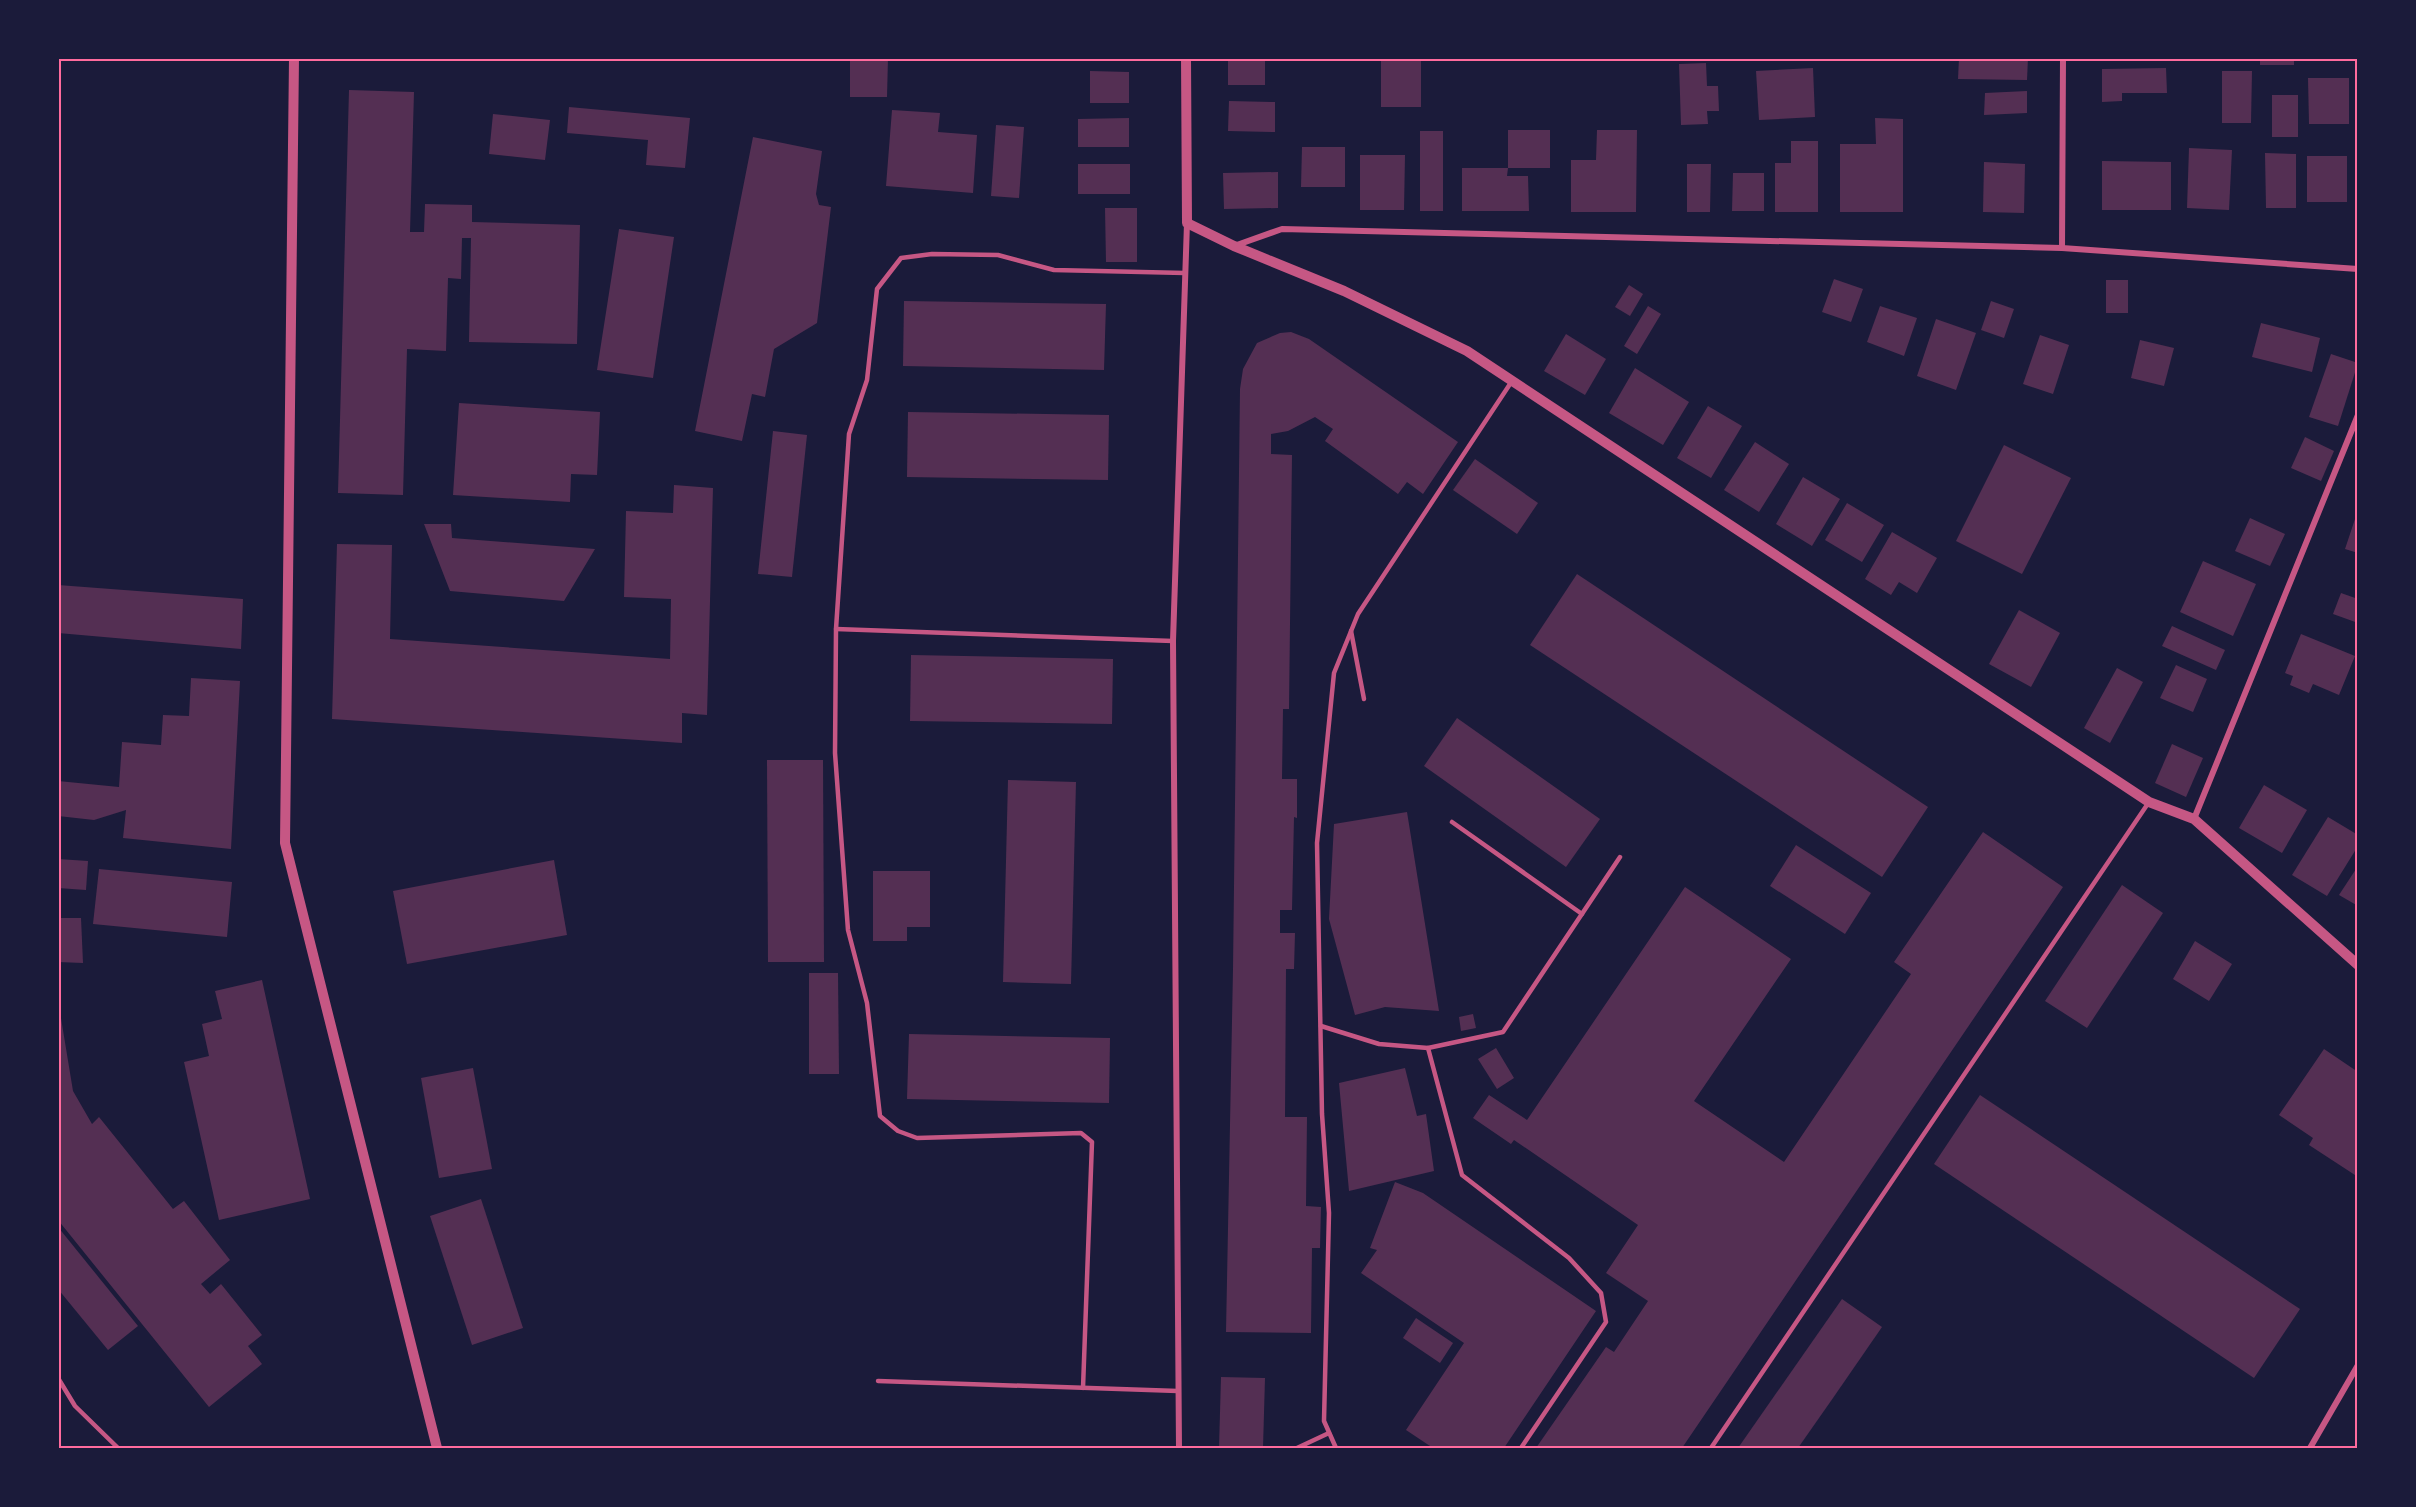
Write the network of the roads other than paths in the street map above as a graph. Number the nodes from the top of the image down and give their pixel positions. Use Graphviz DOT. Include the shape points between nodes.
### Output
graph roads {
  1 [pos="294,58"];
  2 [pos="1186,58"];
  3 [pos="2063,58"];
  4 [pos="1187,224"];
  5 [pos="1234,246"];
  6 [pos="2062,248"];
  7 [pos="2358,269"];
  8 [pos="1185,273"];
  9 [pos="1512,381"];
  10 [pos="2358,415"];
  11 [pos="836,628"];
  12 [pos="1351,631"];
  13 [pos="1173,641"];
  14 [pos="1364,699"];
  15 [pos="2149,802"];
  16 [pos="2194,819"];
  17 [pos="1452,822"];
  18 [pos="1620,857"];
  19 [pos="1582,914"];
  20 [pos="2358,965"];
  21 [pos="1321,1026"];
  22 [pos="1428,1048"];
  23 [pos="2358,1365"];
  24 [pos="58,1378"];
  25 [pos="878,1381"];
  26 [pos="1083,1388"];
  27 [pos="1178,1390"];
  28 [pos="1329,1434"];
  29 [pos="118,1449"];
  30 [pos="437,1449"];
  31 [pos="1179,1449"];
  32 [pos="1297,1449"];
  33 [pos="1336,1449"];
  34 [pos="1521,1449"];
  35 [pos="1711,1449"];
  36 [pos="2310,1449"];
  1 -- 30 [label="street" via="285,843"];
  2 -- 4 [label="street"];
  3 -- 6 [label="street"];
  4 -- 5 [label="street"];
  4 -- 8 [label="street"];
  5 -- 6 [label="street" via="1282,229"];
  5 -- 9 [label="street" via="1365,301 1467,351"];
  6 -- 7 [label="street"];
  8 -- 11 [label="lane" via="1054,270 998,255 932,254 901,258 877,289 867,380 849,434"];
  8 -- 13 [label="street"];
  9 -- 12 [label="lane" via="1358,614"];
  9 -- 15 [label="street"];
  10 -- 16 [label="street"];
  11 -- 13 [label="lane"];
  11 -- 26 [label="lane" via="835,753 848,930 867,1003 880,1116 898,1131 917,1138 1081,1133 1092,1142"];
  12 -- 14 [label="lane"];
  12 -- 21 [label="lane" via="1334,672 1317,843"];
  13 -- 27 [label="street"];
  15 -- 16 [label="street"];
  15 -- 35 [label="lane"];
  16 -- 20 [label="street"];
  17 -- 19 [label="lane"];
  18 -- 19 [label="lane"];
  19 -- 22 [label="lane" via="1503,1032"];
  21 -- 22 [label="lane" via="1379,1044"];
  21 -- 28 [label="lane" via="1329,1213 1324,1421"];
  22 -- 34 [label="lane" via="1462,1175 1569,1258 1601,1293 1606,1322"];
  23 -- 36 [label="street"];
  24 -- 29 [label="lane" via="75,1406"];
  25 -- 26 [label="lane"];
  26 -- 27 [label="lane"];
  27 -- 31 [label="street"];
  28 -- 32 [label="lane"];
  28 -- 33 [label="lane"];
}
